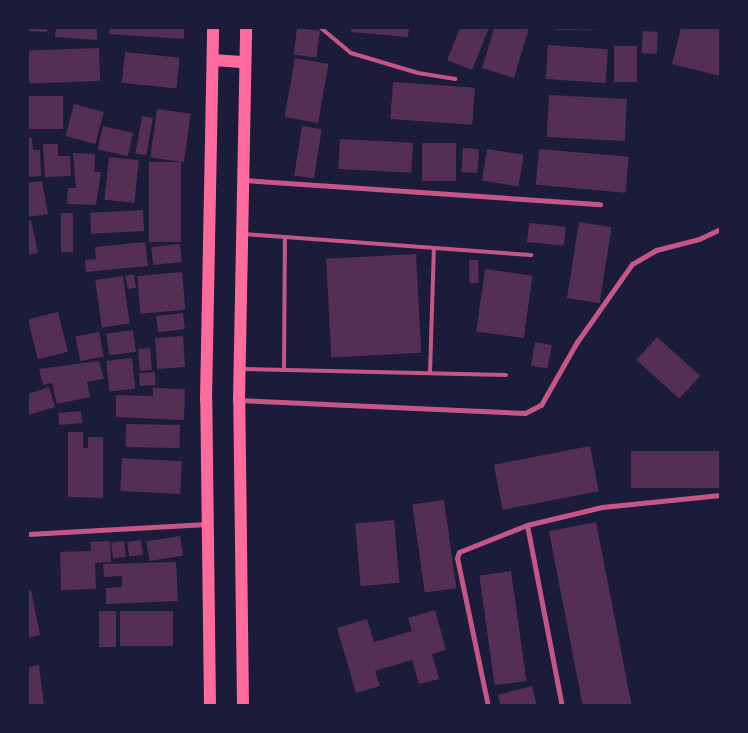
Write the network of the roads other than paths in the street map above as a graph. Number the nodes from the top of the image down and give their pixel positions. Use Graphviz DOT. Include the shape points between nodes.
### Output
graph roads {
  1 [pos="214,28"];
  2 [pos="246,28"];
  3 [pos="321,28"];
  4 [pos="213,60"];
  5 [pos="245,62"];
  6 [pos="456,79"];
  7 [pos="242,180"];
  8 [pos="600,204"];
  9 [pos="720,229"];
  10 [pos="241,234"];
  11 [pos="285,237"];
  12 [pos="434,248"];
  13 [pos="531,255"];
  14 [pos="239,369"];
  15 [pos="284,370"];
  16 [pos="430,373"];
  17 [pos="506,374"];
  18 [pos="239,400"];
  19 [pos="720,495"];
  20 [pos="208,524"];
  21 [pos="527,525"];
  22 [pos="28,534"];
  23 [pos="210,706"];
  24 [pos="243,706"];
  25 [pos="488,706"];
  26 [pos="562,706"];
  1 -- 4 [label="main road"];
  2 -- 5 [label="main road"];
  3 -- 6 [label="lane" via="351,53 418,73"];
  4 -- 5 [label="main road"];
  4 -- 20 [label="main road" via="206,400"];
  5 -- 7 [label="main road"];
  7 -- 8 [label="street"];
  7 -- 10 [label="main road"];
  9 -- 18 [label="street" via="699,239 656,250 632,264 577,342 541,405 525,413"];
  10 -- 11 [label="lane"];
  10 -- 14 [label="main road"];
  11 -- 12 [label="lane"];
  11 -- 15 [label="lane"];
  12 -- 13 [label="lane"];
  12 -- 16 [label="lane"];
  14 -- 15 [label="lane"];
  14 -- 18 [label="main road"];
  15 -- 16 [label="lane"];
  16 -- 17 [label="lane"];
  18 -- 24 [label="main road"];
  19 -- 21 [label="street" via="602,507"];
  20 -- 22 [label="street"];
  20 -- 23 [label="main road"];
  21 -- 25 [label="street" via="466,546 457,558"];
  21 -- 26 [label="street"];
}
